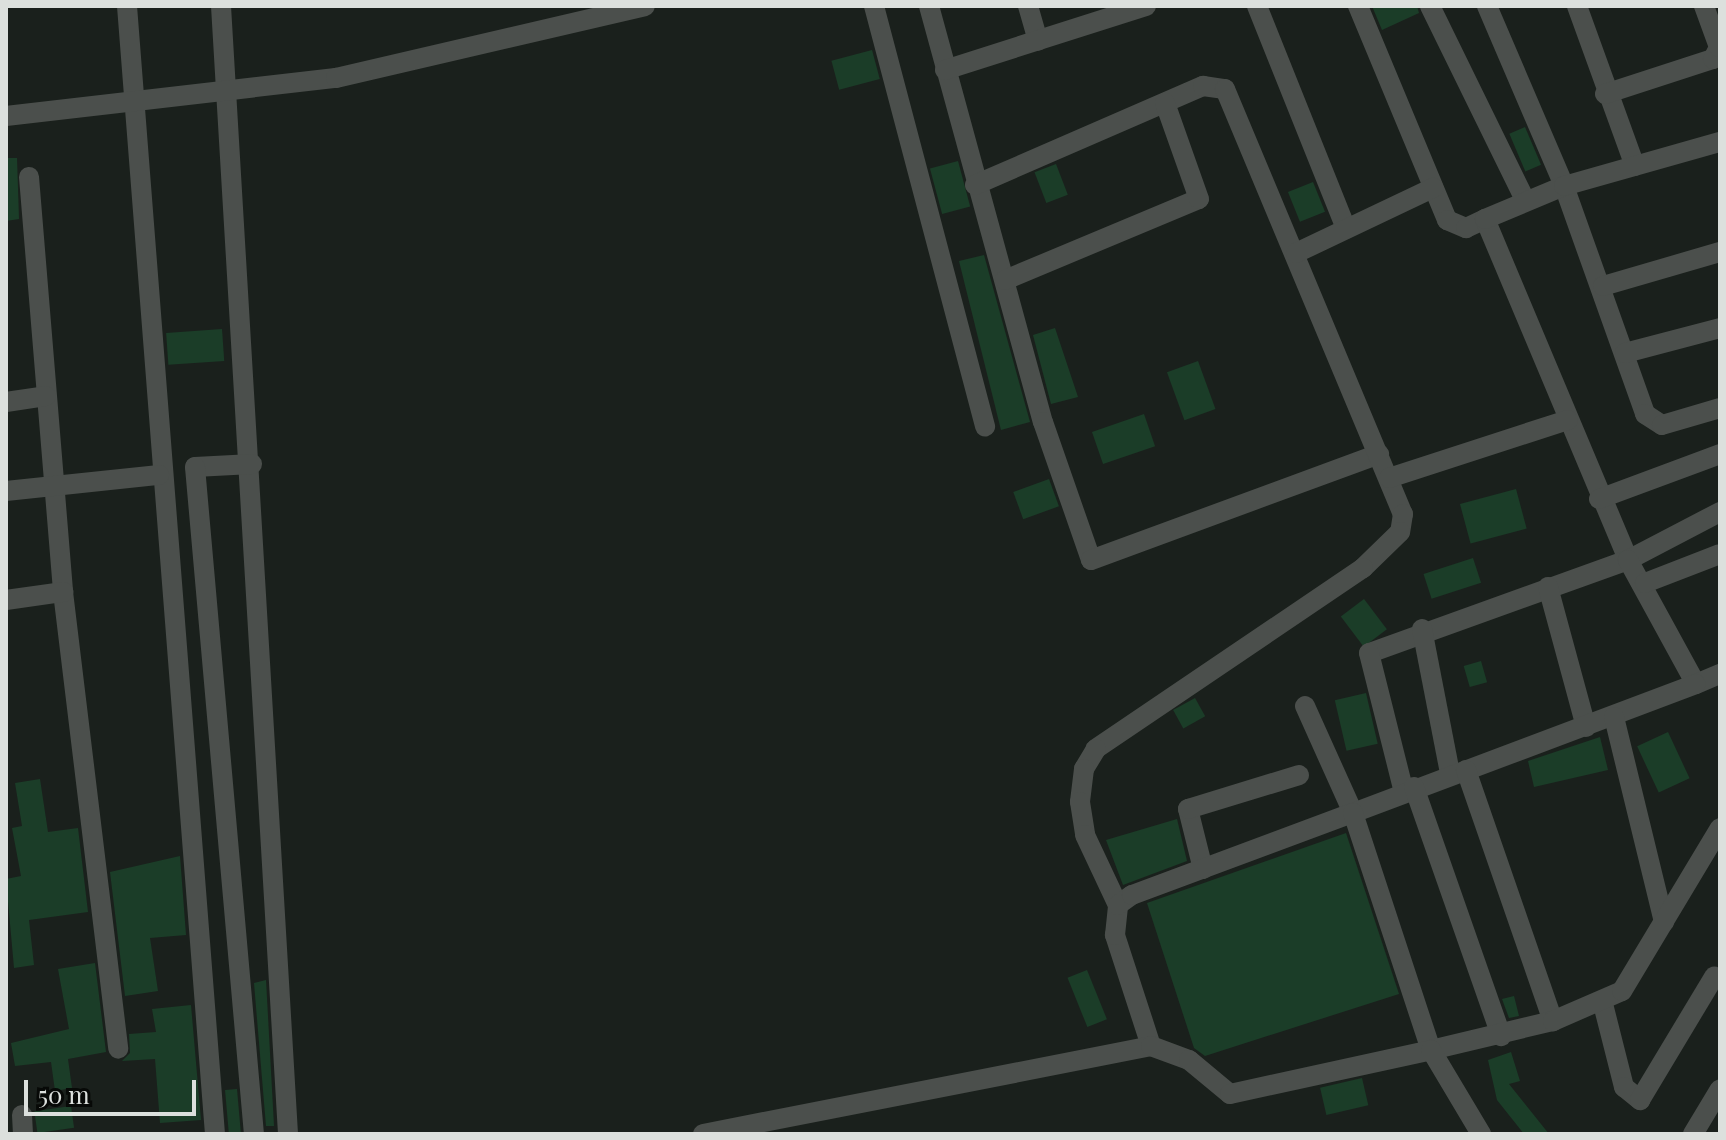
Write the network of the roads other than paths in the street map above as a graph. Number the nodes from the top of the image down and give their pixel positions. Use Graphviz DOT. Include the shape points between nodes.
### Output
graph roads {
  1 [pos="127,6"];
  2 [pos="221,6"];
  3 [pos="645,6"];
  4 [pos="874,6"];
  5 [pos="929,6"];
  6 [pos="1028,6"];
  7 [pos="1257,6"];
  8 [pos="1358,6"];
  9 [pos="1430,6"];
  10 [pos="1487,6"];
  11 [pos="1577,6"];
  12 [pos="1704,6"];
  13 [pos="1141,7"];
  14 [pos="1038,41"];
  15 [pos="945,70"];
  16 [pos="1605,94"];
  17 [pos="226,95"];
  18 [pos="1165,103"];
  19 [pos="131,105"];
  20 [pos="6,116"];
  21 [pos="1720,142"];
  22 [pos="1635,166"];
  23 [pos="29,177"];
  24 [pos="975,185"];
  25 [pos="1564,186"];
  26 [pos="1433,188"];
  27 [pos="1525,200"];
  28 [pos="1485,219"];
  29 [pos="1346,229"];
  30 [pos="1720,252"];
  31 [pos="1296,253"];
  32 [pos="1005,280"];
  33 [pos="1603,286"];
  34 [pos="1720,328"];
  35 [pos="1625,353"];
  36 [pos="46,396"];
  37 [pos="6,402"];
  38 [pos="1720,408"];
  39 [pos="1568,420"];
  40 [pos="985,427"];
  41 [pos="1379,454"];
  42 [pos="1720,454"];
  43 [pos="252,464"];
  44 [pos="195,467"];
  45 [pos="159,472"];
  46 [pos="1389,478"];
  47 [pos="54,484"];
  48 [pos="6,491"];
  49 [pos="1599,499"];
  50 [pos="1720,512"];
  51 [pos="1720,554"];
  52 [pos="1628,560"];
  53 [pos="1645,583"];
  54 [pos="1548,587"];
  55 [pos="63,592"];
  56 [pos="6,600"];
  57 [pos="1422,629"];
  58 [pos="1720,674"];
  59 [pos="1696,684"];
  60 [pos="1305,706"];
  61 [pos="1614,717"];
  62 [pos="1586,727"];
  63 [pos="1458,771"];
  64 [pos="1299,775"];
  65 [pos="1409,790"];
  66 [pos="1353,813"];
  67 [pos="1720,828"];
  68 [pos="1203,869"];
  69 [pos="1118,905"];
  70 [pos="1664,922"];
  71 [pos="1714,977"];
  72 [pos="1603,1004"];
  73 [pos="1553,1021"];
  74 [pos="1501,1036"];
  75 [pos="1151,1046"];
  76 [pos="118,1049"];
  77 [pos="1431,1050"];
  78 [pos="1720,1089"];
  79 [pos="215,1134"];
  80 [pos="254,1134"];
  81 [pos="288,1134"];
  82 [pos="703,1134"];
  83 [pos="1481,1134"];
  84 [pos="1693,1134"];
  1 -- 19 [label="street"];
  2 -- 17 [label="street"];
  3 -- 17 [label="street" via="442,59"];
  4 -- 40 [label="street"];
  5 -- 15 [label="street"];
  6 -- 14 [label="street"];
  7 -- 29 [label="street"];
  8 -- 26 [label="street"];
  9 -- 27 [label="street"];
  10 -- 25 [label="street"];
  11 -- 16 [label="street"];
  12 -- 16 [label="street" via="1719,47 1713,59"];
  13 -- 14 [label="street"];
  14 -- 15 [label="street"];
  15 -- 24 [label="street"];
  16 -- 22 [label="street"];
  17 -- 19 [label="street"];
  17 -- 43 [label="street"];
  18 -- 24 [label="street"];
  18 -- 31 [label="street" via="1203,86 1225,89"];
  18 -- 32 [label="street" via="1199,199"];
  19 -- 20 [label="street"];
  19 -- 45 [label="street"];
  21 -- 22 [label="street"];
  22 -- 25 [label="street"];
  23 -- 36 [label="street"];
  24 -- 32 [label="street"];
  25 -- 27 [label="street"];
  25 -- 33 [label="street"];
  26 -- 28 [label="street" via="1455,227"];
  26 -- 29 [label="street"];
  27 -- 28 [label="street"];
  28 -- 39 [label="street"];
  29 -- 31 [label="street"];
  30 -- 33 [label="street"];
  31 -- 41 [label="street"];
  32 -- 41 [label="street" via="1091,560"];
  33 -- 35 [label="street"];
  34 -- 35 [label="street"];
  35 -- 38 [label="street" via="1653,423"];
  36 -- 37 [label="street"];
  36 -- 47 [label="street"];
  39 -- 46 [label="street"];
  39 -- 49 [label="street"];
  41 -- 46 [label="street"];
  42 -- 49 [label="street"];
  43 -- 44 [label="street"];
  43 -- 81 [label="street"];
  44 -- 45 [label="street"];
  44 -- 80 [label="street"];
  45 -- 47 [label="street"];
  45 -- 79 [label="street"];
  46 -- 69 [label="street" via="1403,514 1387,550 1090,759 1080,802 1085,835"];
  47 -- 48 [label="street"];
  47 -- 55 [label="street"];
  49 -- 52 [label="street"];
  50 -- 52 [label="street"];
  51 -- 53 [label="street"];
  52 -- 53 [label="street"];
  52 -- 54 [label="street"];
  53 -- 59 [label="street"];
  54 -- 57 [label="street"];
  54 -- 62 [label="street"];
  55 -- 56 [label="street"];
  55 -- 76 [label="street"];
  57 -- 63 [label="street"];
  57 -- 65 [label="street" via="1369,653"];
  58 -- 59 [label="street"];
  59 -- 61 [label="street"];
  60 -- 66 [label="street"];
  61 -- 62 [label="street"];
  61 -- 70 [label="street"];
  62 -- 63 [label="street"];
  63 -- 65 [label="street"];
  63 -- 73 [label="street"];
  64 -- 68 [label="street" via="1188,809"];
  65 -- 66 [label="street"];
  65 -- 74 [label="street"];
  66 -- 68 [label="street"];
  66 -- 77 [label="street"];
  67 -- 70 [label="street"];
  68 -- 69 [label="street"];
  69 -- 75 [label="street" via="1115,935"];
  70 -- 72 [label="street" via="1622,991"];
  71 -- 72 [label="street" via="1640,1100 1624,1087"];
  72 -- 73 [label="street"];
  73 -- 74 [label="street"];
  74 -- 77 [label="street"];
  75 -- 77 [label="street" via="1189,1060 1230,1094"];
  75 -- 82 [label="street"];
  77 -- 83 [label="street"];
  78 -- 84 [label="street"];
}
